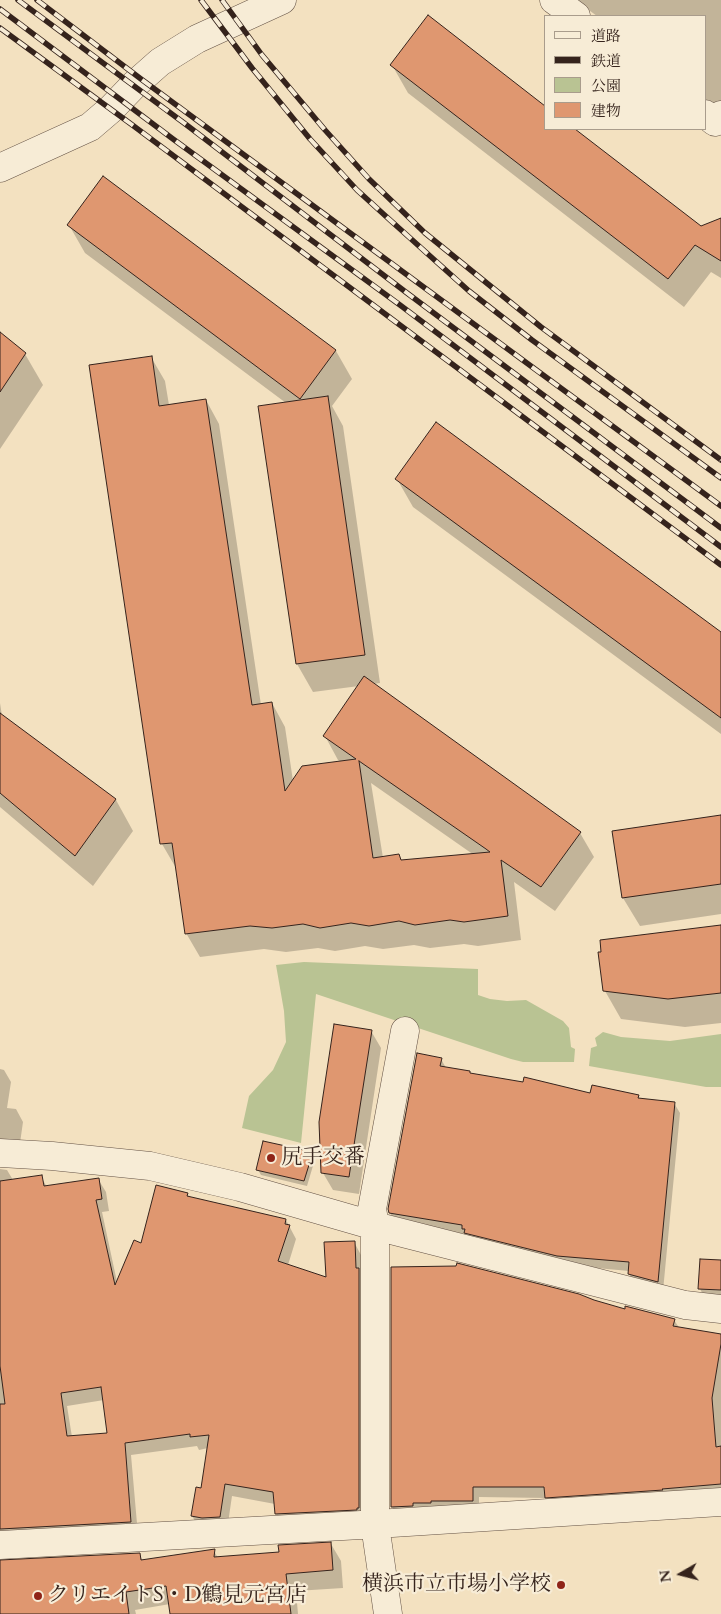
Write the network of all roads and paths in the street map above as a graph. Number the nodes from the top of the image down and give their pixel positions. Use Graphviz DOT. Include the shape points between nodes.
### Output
graph roads {
  1 [pos="282,0"];
  2 [pos="554,0"];
  3 [pos="575,15"];
  4 [pos="706,115"];
  5 [pos="721,115"];
  6 [pos="0,168"];
  7 [pos="405,1031"];
  8 [pos="0,1153"];
  9 [pos="375,1226"];
  10 [pos="721,1309"];
  11 [pos="721,1502"];
  12 [pos="375,1525"];
  13 [pos="0,1544"];
  14 [pos="388,1614"];
  1 -- 6 [label="street" via="197,40 160,62 90,127"];
  2 -- 3 [label="street"];
  4 -- 5 [label="street" via="715,122"];
  7 -- 9 [label="street" via="372,1209"];
  8 -- 9 [label="street" via="150,1166 240,1187"];
  9 -- 10 [label="street" via="685,1305"];
  9 -- 12 [label="street"];
  11 -- 12 [label="street"];
  12 -- 13 [label="street"];
  12 -- 14 [label="street"];
}
